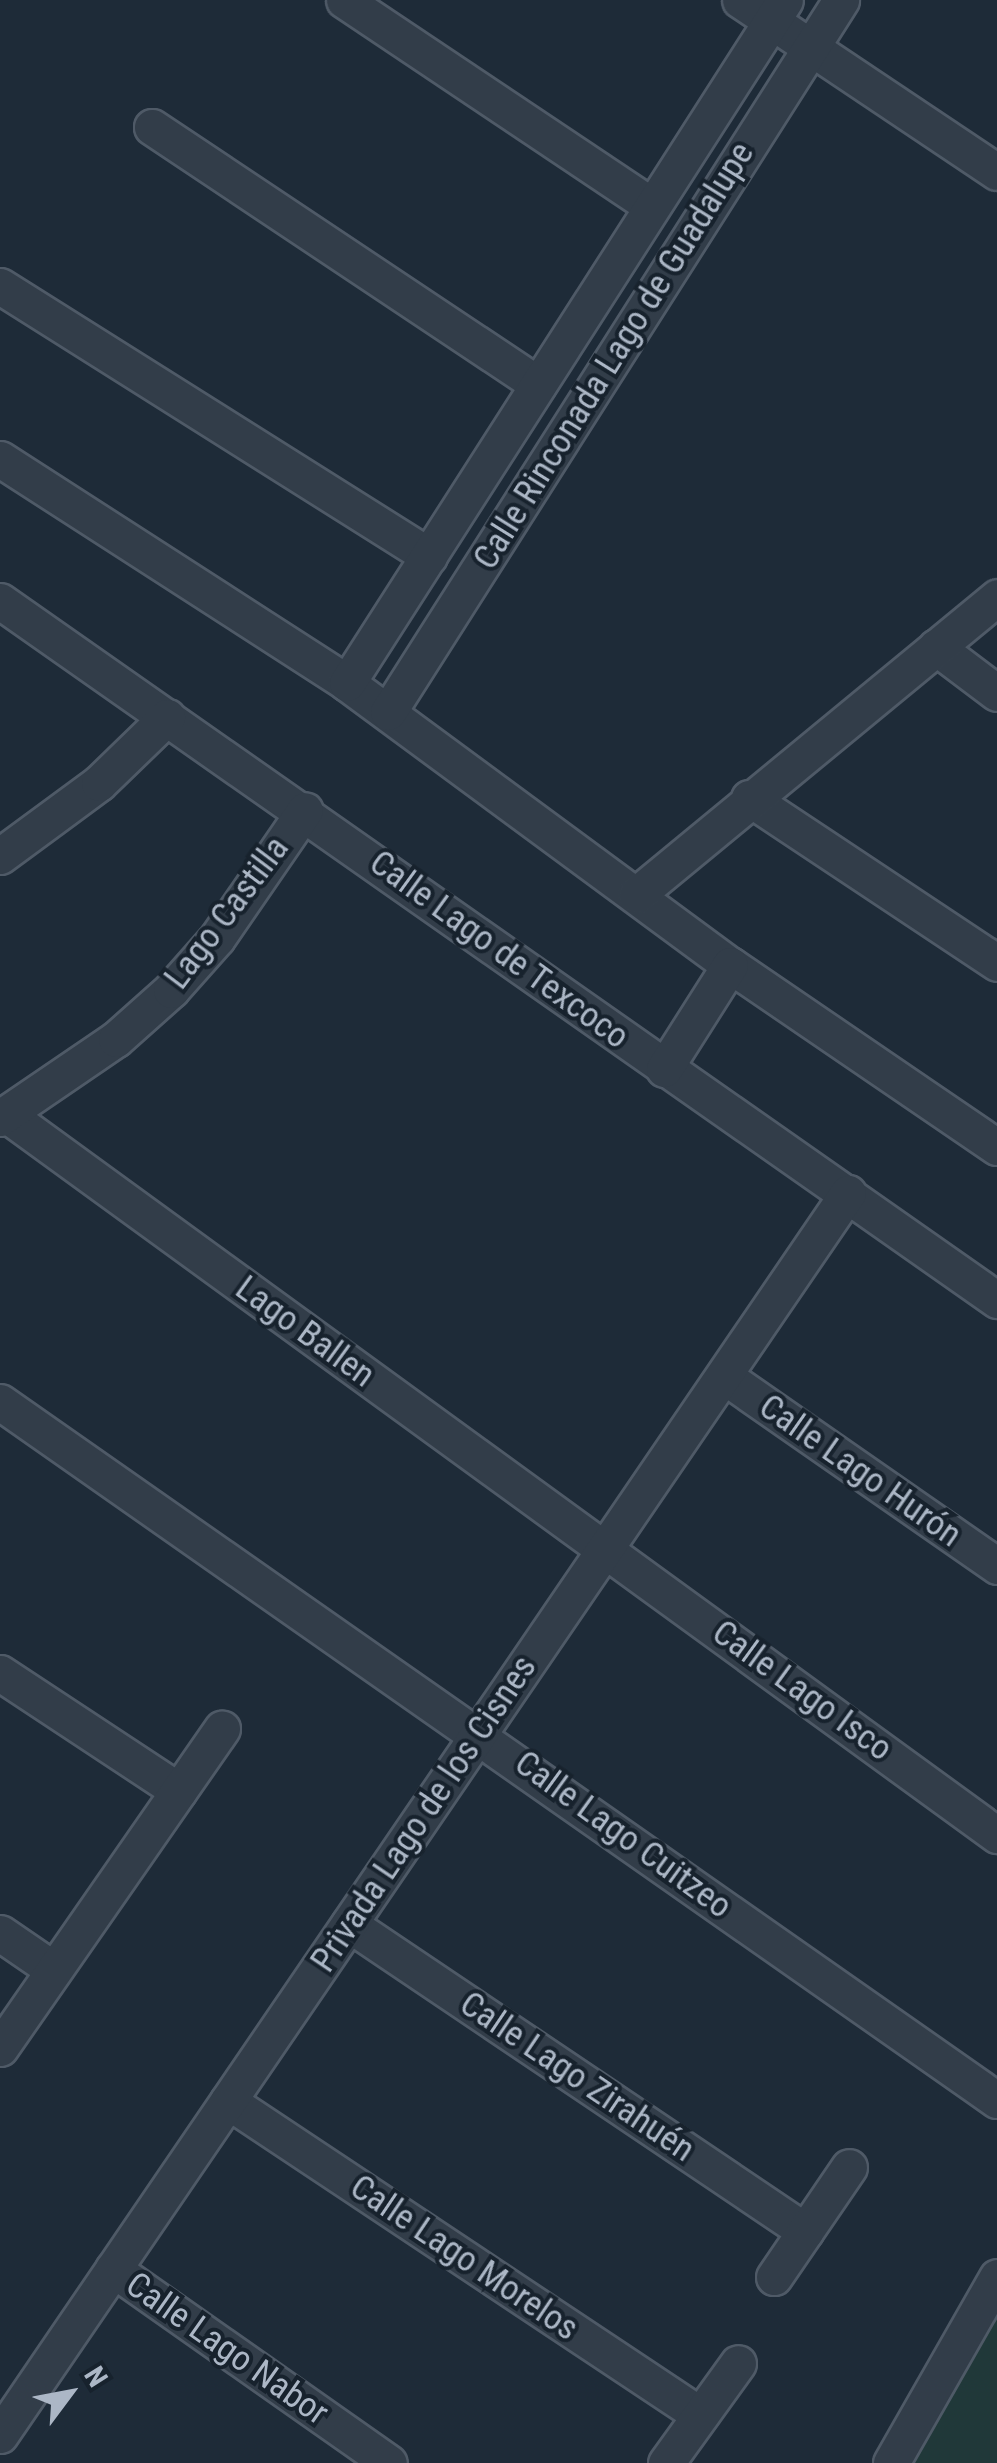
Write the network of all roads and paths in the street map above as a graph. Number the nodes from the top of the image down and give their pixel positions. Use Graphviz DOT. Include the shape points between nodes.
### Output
graph roads {
  1 [pos="344,0"];
  2 [pos="740,0"];
  3 [pos="841,0"];
  4 [pos="778,11"];
  5 [pos="810,48"];
  6 [pos="152,127"];
  7 [pos="997,172"];
  8 [pos="650,204"];
  9 [pos="0,286"];
  10 [pos="538,384"];
  11 [pos="0,459"];
  12 [pos="430,556"];
  13 [pos="997,597"];
  14 [pos="0,601"];
  15 [pos="936,646"];
  16 [pos="348,683"];
  17 [pos="997,693"];
  18 [pos="388,712"];
  19 [pos="167,717"];
  20 [pos="749,798"];
  21 [pos="305,810"];
  22 [pos="0,856"];
  23 [pos="636,896"];
  24 [pos="997,963"];
  25 [pos="730,965"];
  26 [pos="664,1069"];
  27 [pos="3,1116"];
  28 [pos="997,1147"];
  29 [pos="848,1193"];
  30 [pos="997,1300"];
  31 [pos="724,1376"];
  32 [pos="0,1402"];
  33 [pos="604,1550"];
  34 [pos="997,1566"];
  35 [pos="0,1674"];
  36 [pos="222,1728"];
  37 [pos="480,1732"];
  38 [pos="178,1791"];
  39 [pos="997,1834"];
  40 [pos="349,1924"];
  41 [pos="0,1933"];
  42 [pos="54,1970"];
  43 [pos="0,2048"];
  44 [pos="997,2100"];
  45 [pos="228,2102"];
  46 [pos="849,2167"];
  47 [pos="805,2230"];
  48 [pos="114,2269"];
  49 [pos="774,2276"];
  50 [pos="997,2277"];
  51 [pos="738,2363"];
  52 [pos="700,2416"];
  53 [pos="0,2435"];
  54 [pos="390,2463"];
  55 [pos="666,2463"];
  56 [pos="890,2463"];
  1 -- 8 [label="street"];
  2 -- 4 [label="street"];
  3 -- 5 [label="street, Calle Rinconada Lago de Guadalupe"];
  4 -- 5 [label="street"];
  4 -- 8 [label="street, Calle Rinconada Lago de Guadalupe"];
  5 -- 7 [label="street"];
  5 -- 18 [label="street, Calle Rinconada Lago de Guadalupe"];
  6 -- 10 [label="street"];
  8 -- 10 [label="street, Calle Rinconada Lago de Guadalupe"];
  9 -- 12 [label="street"];
  10 -- 12 [label="street, Calle Rinconada Lago de Guadalupe"];
  11 -- 16 [label="street"];
  12 -- 16 [label="street, Calle Rinconada Lago de Guadalupe"];
  13 -- 15 [label="street"];
  14 -- 19 [label="street, Calle Lago de Texcoco"];
  15 -- 17 [label="street"];
  15 -- 20 [label="street"];
  16 -- 18 [label="street"];
  18 -- 23 [label="street"];
  19 -- 21 [label="street, Calle Lago de Texcoco"];
  19 -- 22 [label="street" via="99,783"];
  20 -- 23 [label="street"];
  20 -- 24 [label="street"];
  21 -- 26 [label="street, Calle Lago de Texcoco"];
  21 -- 27 [label="street, Lago Castilla" via="217,938 172,990 116,1040"];
  23 -- 25 [label="street"];
  25 -- 26 [label="street"];
  25 -- 28 [label="street"];
  26 -- 29 [label="street, Calle Lago de Texcoco"];
  27 -- 33 [label="street, Lago Ballen"];
  29 -- 30 [label="street, Calle Lago de Texcoco"];
  29 -- 31 [label="street, Privada Lago de los Cisnes"];
  31 -- 33 [label="street, Privada Lago de los Cisnes"];
  31 -- 34 [label="street, Calle Lago Hurón"];
  32 -- 37 [label="street, Calle Lago Cuitzeo"];
  33 -- 37 [label="street, Privada Lago de los Cisnes"];
  33 -- 39 [label="street, Calle Lago Isco"];
  35 -- 38 [label="street"];
  36 -- 38 [label="street"];
  37 -- 40 [label="street, Privada Lago de los Cisnes"];
  37 -- 44 [label="street, Calle Lago Cuitzeo"];
  38 -- 42 [label="street"];
  40 -- 45 [label="street, Privada Lago de los Cisnes"];
  40 -- 47 [label="street, Calle Lago Zirahuén"];
  41 -- 42 [label="street"];
  42 -- 43 [label="street"];
  45 -- 48 [label="street, Privada Lago de los Cisnes"];
  45 -- 52 [label="street, Calle Lago Morelos"];
  46 -- 47 [label="street"];
  47 -- 49 [label="street"];
  48 -- 53 [label="street, Privada Lago de los Cisnes"];
  48 -- 54 [label="street, Calle Lago Nabor"];
  50 -- 56 [label="street"];
  51 -- 52 [label="street"];
  52 -- 55 [label="street"];
}
